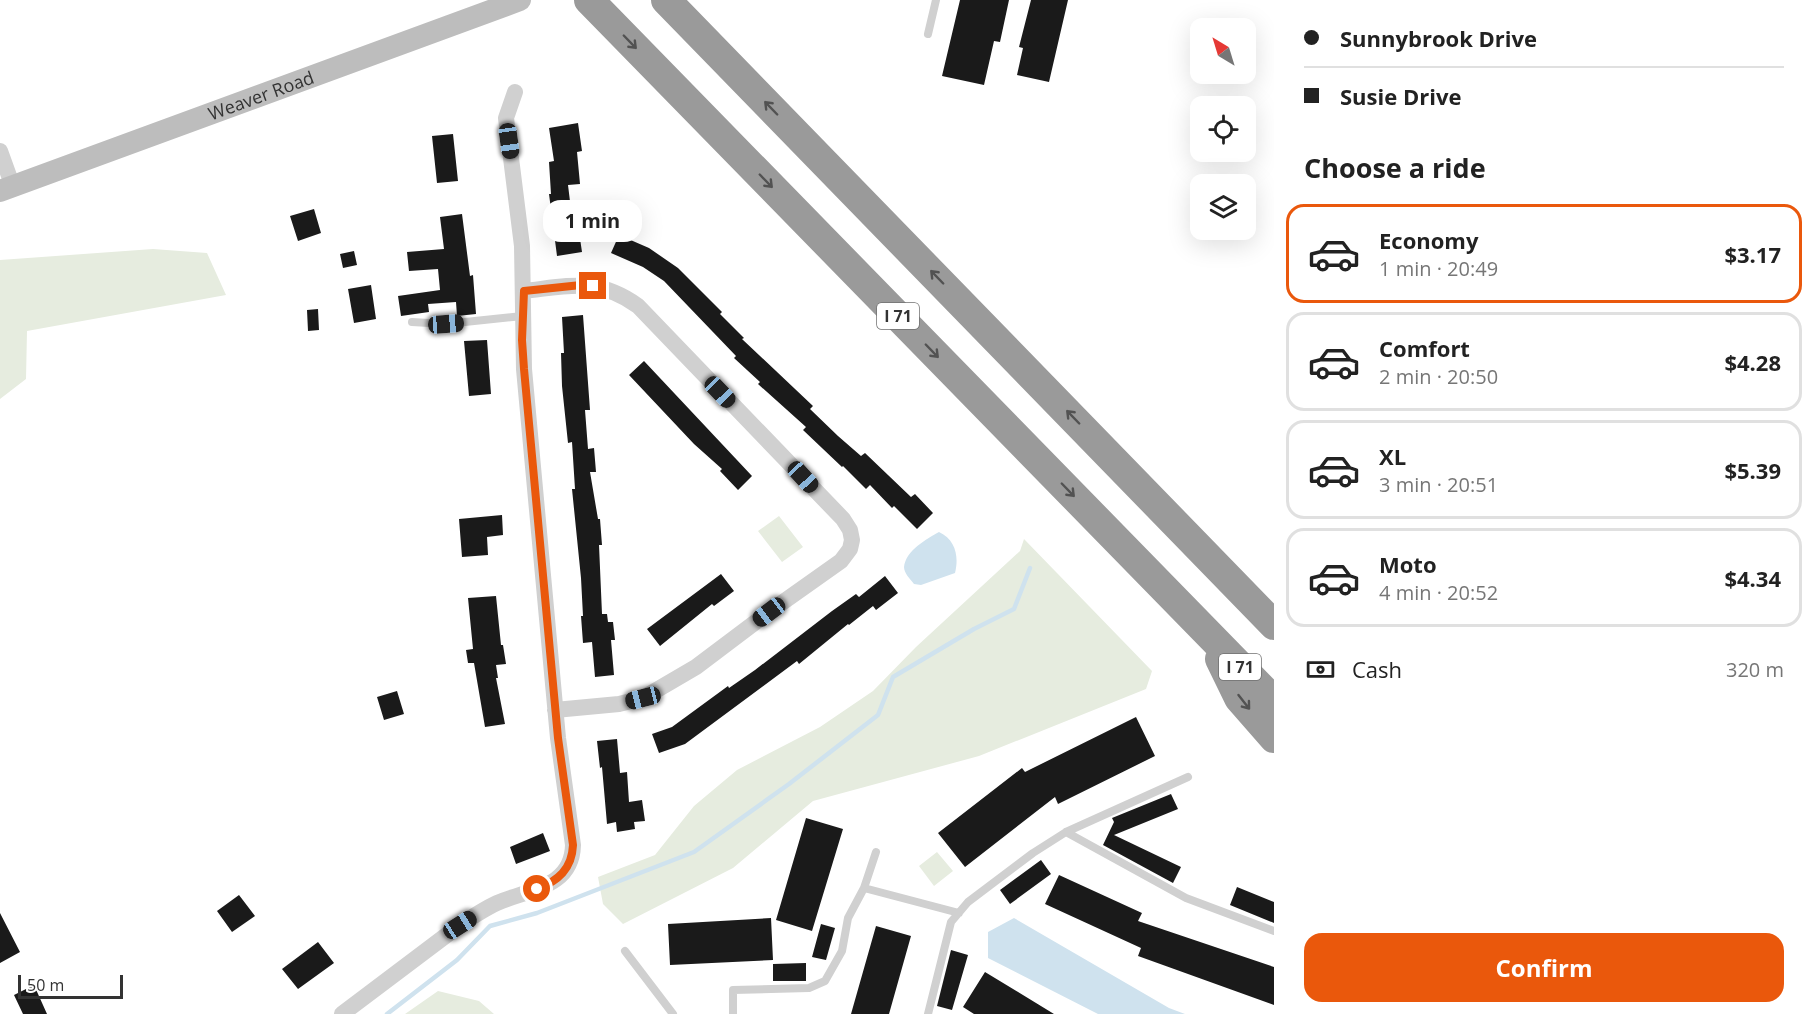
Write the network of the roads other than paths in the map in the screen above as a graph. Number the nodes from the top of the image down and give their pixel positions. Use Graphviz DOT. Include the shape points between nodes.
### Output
graph roads {
  1 [pos="520,0"];
  2 [pos="589,0"];
  3 [pos="666,0"];
  4 [pos="936,0"];
  5 [pos="928,34"];
  6 [pos="515,92"];
  7 [pos="0,152"];
  8 [pos="6,189"];
  9 [pos="524,291"];
  10 [pos="523,316"];
  11 [pos="412,322"];
  12 [pos="1118,464"];
  13 [pos="1274,608"];
  14 [pos="1274,625"];
  15 [pos="1206,633"];
  16 [pos="1274,702"];
  17 [pos="555,710"];
  18 [pos="1274,738"];
  19 [pos="1188,777"];
  20 [pos="1066,832"];
  21 [pos="876,852"];
  22 [pos="864,888"];
  23 [pos="959,913"];
  24 [pos="1274,931"];
  25 [pos="625,951"];
  26 [pos="342,1014"];
  27 [pos="673,1014"];
  28 [pos="734,1014"];
  29 [pos="928,1014"];
  1 -- 8 [label="main road, Weaver Road"];
  2 -- 15 [label="highway, I 71, one-way"];
  12 -- 3 [label="highway, one-way"];
  4 -- 5 [label="lane"];
  6 -- 9 [label="street" via="506,118 519,212"];
  7 -- 8 [label="street"];
  9 -- 10 [label="street"];
  9 -- 17 [label="street" via="581,285 606,288 638,306 843,519 852,540 841,561 696,667 643,698"];
  10 -- 11 [label="lane" via="446,324"];
  10 -- 17 [label="street" via="524,369"];
  12 -- 13 [label="highway"];
  12 -- 14 [label="highway"];
  15 -- 16 [label="highway, I 71"];
  15 -- 18 [label="highway, one-way" via="1239,698"];
  17 -- 26 [label="street" via="573,845 566,870 554,882 496,904 460,925"];
  19 -- 20 [label="lane"];
  20 -- 23 [label="lane" via="968,902"];
  20 -- 24 [label="lane" via="1186,898"];
  21 -- 22 [label="lane"];
  22 -- 23 [label="lane"];
  22 -- 28 [label="lane" via="848,918 842,951 825,981 809,988 733,990"];
  23 -- 29 [label="lane" via="951,922"];
  25 -- 27 [label="lane"];
}
